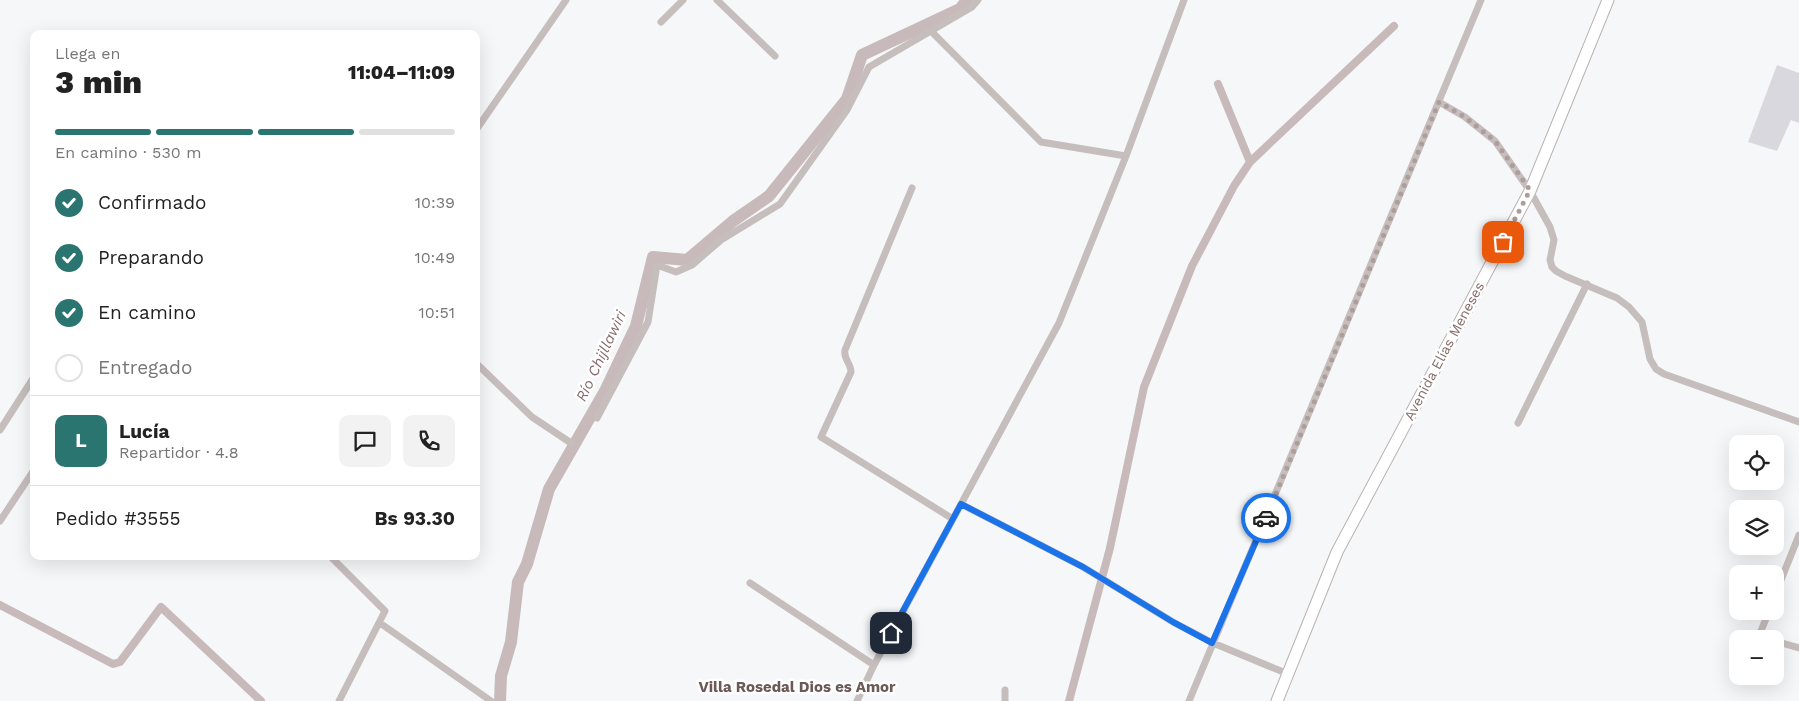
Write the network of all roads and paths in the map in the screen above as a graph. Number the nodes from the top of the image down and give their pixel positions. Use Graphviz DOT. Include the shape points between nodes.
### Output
graph roads {
  1 [pos="566,0"];
  2 [pos="683,0"];
  3 [pos="717,0"];
  4 [pos="978,0"];
  5 [pos="1184,0"];
  6 [pos="1481,0"];
  7 [pos="1608,0"];
  8 [pos="661,22"];
  9 [pos="931,31"];
  10 [pos="775,56"];
  11 [pos="1439,102"];
  12 [pos="480,124"];
  13 [pos="1126,156"];
  14 [pos="912,188"];
  15 [pos="1530,190"];
  16 [pos="1587,284"];
  17 [pos="480,367"];
  18 [pos="30,383"];
  19 [pos="597,418"];
  20 [pos="1799,422"];
  21 [pos="1518,423"];
  22 [pos="0,430"];
  23 [pos="571,443"];
  24 [pos="30,476"];
  25 [pos="961,504"];
  26 [pos="953,519"];
  27 [pos="0,521"];
  28 [pos="1799,535"];
  29 [pos="334,560"];
  30 [pos="1784,572"];
  31 [pos="750,583"];
  32 [pos="380,623"];
  33 [pos="1212,643"];
  34 [pos="1784,644"];
  35 [pos="1799,648"];
  36 [pos="874,665"];
  37 [pos="1288,674"];
  38 [pos="1005,690"];
  39 [pos="338,701"];
  40 [pos="491,701"];
  41 [pos="857,701"];
  42 [pos="1005,701"];
  43 [pos="1189,701"];
  44 [pos="1278,701"];
  1 -- 12 [label="street"];
  2 -- 8 [label="street"];
  3 -- 10 [label="street"];
  4 -- 9 [label="street" via="972,8"];
  5 -- 13 [label="street"];
  6 -- 11 [label="street"];
  7 -- 15 [label="main road, Avenida Elías Meneses"];
  9 -- 13 [label="street" via="1041,142"];
  9 -- 19 [label="street" via="868,66 847,110 780,204 722,240 692,265 676,272 657,265 648,322"];
  11 -- 15 [label="street" via="1465,117 1495,141"];
  11 -- 33 [label="street"];
  13 -- 25 [label="street" via="1059,323"];
  14 -- 26 [label="street" via="845,350 851,372 821,437"];
  15 -- 16 [label="street" via="1554,240 1550,260 1552,267"];
  15 -- 37 [label="main road, Avenida Elías Meneses" via="1337,552"];
  16 -- 20 [label="street" via="1617,298 1642,322 1650,359 1656,369"];
  16 -- 21 [label="street"];
  17 -- 23 [label="street" via="532,418"];
  18 -- 22 [label="street"];
  24 -- 27 [label="street"];
  25 -- 26 [label="street"];
  25 -- 33 [label="street" via="1097,575"];
  26 -- 36 [label="street"];
  28 -- 30 [label="street"];
  29 -- 32 [label="street" via="385,611"];
  31 -- 36 [label="street"];
  32 -- 39 [label="street"];
  32 -- 40 [label="street"];
  33 -- 37 [label="street"];
  33 -- 43 [label="street"];
  34 -- 35 [label="street"];
  36 -- 41 [label="street"];
  37 -- 44 [label="main road, Avenida Elías Meneses"];
  38 -- 42 [label="street"];
}
